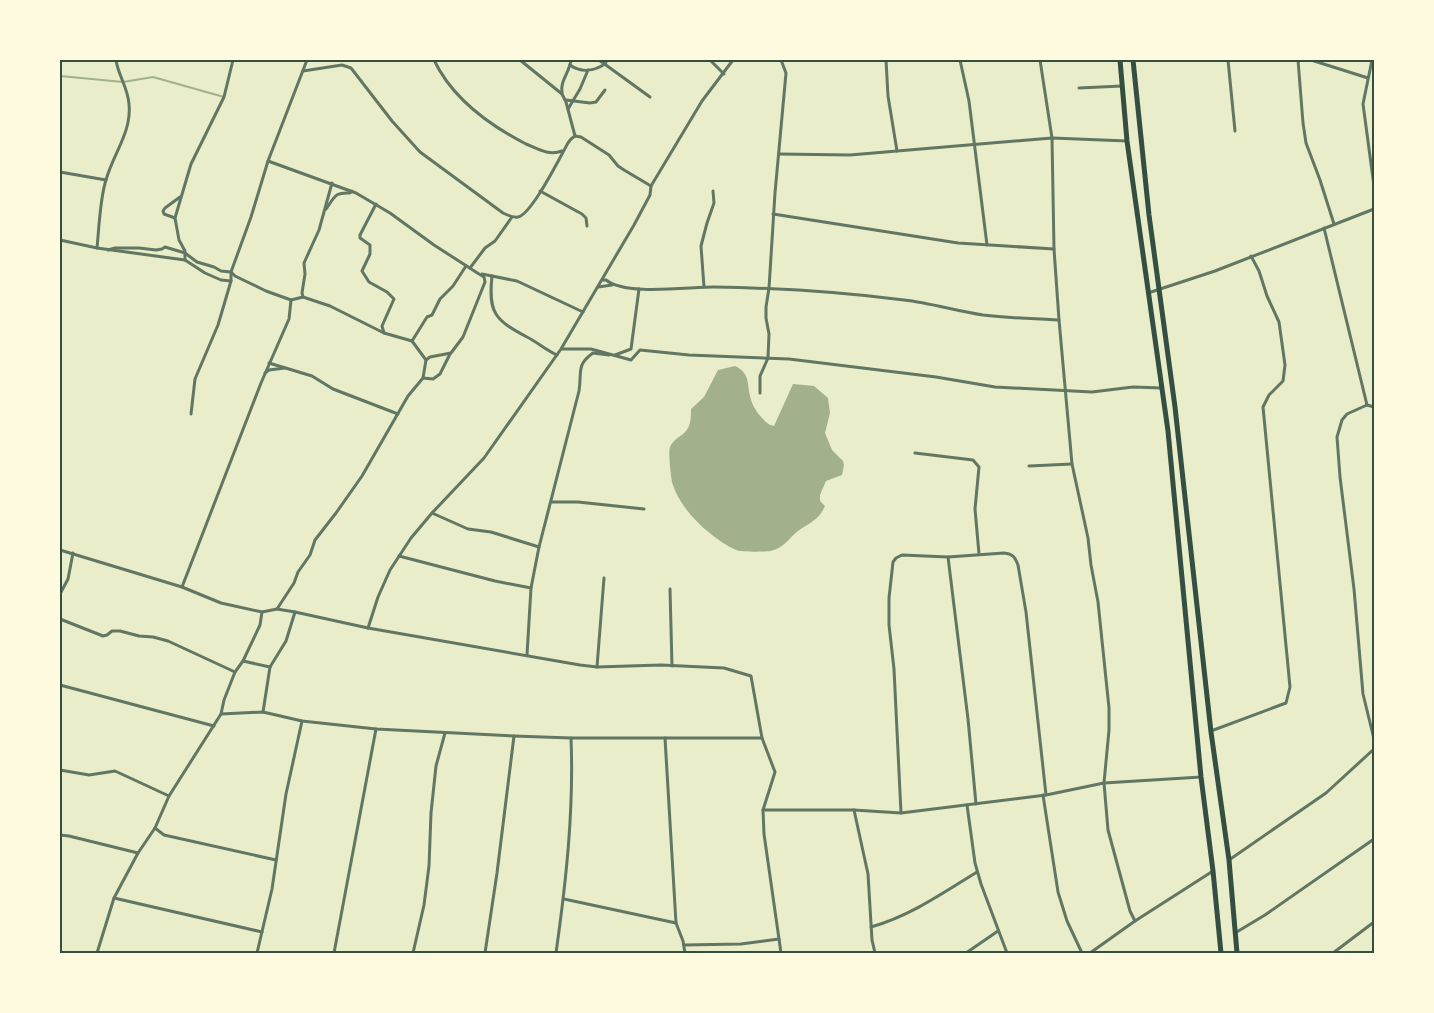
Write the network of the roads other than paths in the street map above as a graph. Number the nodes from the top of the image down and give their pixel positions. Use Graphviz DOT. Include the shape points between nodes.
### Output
graph roads {
  1 [pos="116,60"];
  2 [pos="233,60"];
  3 [pos="307,60"];
  4 [pos="434,60"];
  5 [pos="520,60"];
  6 [pos="571,60"];
  7 [pos="599,60"];
  8 [pos="607,60"];
  9 [pos="710,60"];
  10 [pos="733,60"];
  11 [pos="781,60"];
  12 [pos="886,60"];
  13 [pos="960,60"];
  14 [pos="1040,60"];
  15 [pos="1120,60"];
  16 [pos="1132,60"];
  17 [pos="1228,60"];
  18 [pos="1298,60"];
  19 [pos="1311,60"];
  20 [pos="1372,60"];
  21 [pos="604,65"];
  22 [pos="570,66"];
  23 [pos="588,70"];
  24 [pos="303,71"];
  25 [pos="724,74"];
  26 [pos="1368,78"];
  27 [pos="1122,86"];
  28 [pos="1079,88"];
  29 [pos="605,90"];
  30 [pos="562,94"];
  31 [pos="650,97"];
  32 [pos="565,100"];
  33 [pos="574,101"];
  34 [pos="568,108"];
  35 [pos="1235,131"];
  36 [pos="575,136"];
  37 [pos="1052,138"];
  38 [pos="1127,141"];
  39 [pos="975,145"];
  40 [pos="564,149"];
  41 [pos="897,151"];
  42 [pos="779,154"];
  43 [pos="268,161"];
  44 [pos="60,172"];
  45 [pos="106,180"];
  46 [pos="332,183"];
  47 [pos="651,186"];
  48 [pos="1374,186"];
  49 [pos="352,191"];
  50 [pos="540,191"];
  51 [pos="713,191"];
  52 [pos="181,197"];
  53 [pos="376,204"];
  54 [pos="1374,209"];
  55 [pos="323,213"];
  56 [pos="773,214"];
  57 [pos="512,216"];
  58 [pos="175,218"];
  59 [pos="1334,224"];
  60 [pos="587,226"];
  61 [pos="1324,228"];
  62 [pos="60,240"];
  63 [pos="987,246"];
  64 [pos="97,248"];
  65 [pos="1054,249"];
  66 [pos="108,250"];
  67 [pos="185,253"];
  68 [pos="1251,256"];
  69 [pos="185,260"];
  70 [pos="468,267"];
  71 [pos="231,272"];
  72 [pos="480,274"];
  73 [pos="492,276"];
  74 [pos="602,280"];
  75 [pos="231,281"];
  76 [pos="613,285"];
  77 [pos="598,287"];
  78 [pos="704,287"];
  79 [pos="769,288"];
  80 [pos="639,289"];
  81 [pos="1159,291"];
  82 [pos="1148,294"];
  83 [pos="303,297"];
  84 [pos="291,300"];
  85 [pos="583,312"];
  86 [pos="1059,320"];
  87 [pos="384,333"];
  88 [pos="412,342"];
  89 [pos="562,349"];
  90 [pos="451,353"];
  91 [pos="557,355"];
  92 [pos="614,355"];
  93 [pos="768,358"];
  94 [pos="426,360"];
  95 [pos="269,362"];
  96 [pos="289,368"];
  97 [pos="265,374"];
  98 [pos="424,378"];
  99 [pos="1162,388"];
  100 [pos="1065,392"];
  101 [pos="760,393"];
  102 [pos="1368,405"];
  103 [pos="1374,407"];
  104 [pos="191,414"];
  105 [pos="398,414"];
  106 [pos="914,453"];
  107 [pos="1072,464"];
  108 [pos="1029,466"];
  109 [pos="551,502"];
  110 [pos="644,509"];
  111 [pos="432,513"];
  112 [pos="539,547"];
  113 [pos="60,550"];
  114 [pos="73,554"];
  115 [pos="979,554"];
  116 [pos="399,556"];
  117 [pos="948,557"];
  118 [pos="604,578"];
  119 [pos="182,587"];
  120 [pos="531,588"];
  121 [pos="670,589"];
  122 [pos="60,594"];
  123 [pos="277,609"];
  124 [pos="262,612"];
  125 [pos="295,612"];
  126 [pos="60,619"];
  127 [pos="368,628"];
  128 [pos="527,656"];
  129 [pos="243,661"];
  130 [pos="672,666"];
  131 [pos="270,667"];
  132 [pos="597,667"];
  133 [pos="235,672"];
  134 [pos="60,685"];
  135 [pos="263,712"];
  136 [pos="221,714"];
  137 [pos="302,721"];
  138 [pos="214,726"];
  139 [pos="376,729"];
  140 [pos="1210,732"];
  141 [pos="445,733"];
  142 [pos="514,736"];
  143 [pos="571,738"];
  144 [pos="665,738"];
  145 [pos="762,738"];
  146 [pos="1374,739"];
  147 [pos="1374,749"];
  148 [pos="60,770"];
  149 [pos="1201,777"];
  150 [pos="1104,783"];
  151 [pos="1044,795"];
  152 [pos="169,796"];
  153 [pos="976,804"];
  154 [pos="967,805"];
  155 [pos="763,810"];
  156 [pos="854,810"];
  157 [pos="901,813"];
  158 [pos="155,828"];
  159 [pos="60,835"];
  160 [pos="1374,839"];
  161 [pos="138,853"];
  162 [pos="276,860"];
  163 [pos="1229,860"];
  164 [pos="1213,871"];
  165 [pos="977,872"];
  166 [pos="114,898"];
  167 [pos="564,899"];
  168 [pos="1135,921"];
  169 [pos="1374,922"];
  170 [pos="676,923"];
  171 [pos="871,927"];
  172 [pos="998,931"];
  173 [pos="262,932"];
  174 [pos="1235,933"];
  175 [pos="779,939"];
  176 [pos="684,945"];
  177 [pos="97,953"];
  178 [pos="257,953"];
  179 [pos="334,953"];
  180 [pos="413,953"];
  181 [pos="485,953"];
  182 [pos="556,953"];
  183 [pos="685,953"];
  184 [pos="781,953"];
  185 [pos="874,953"];
  186 [pos="966,953"];
  187 [pos="1008,953"];
  188 [pos="1082,953"];
  189 [pos="1090,953"];
  190 [pos="1221,953"];
  191 [pos="1237,953"];
  192 [pos="1333,953"];
  1 -- 45 [label="street" via="130,104 126,132"];
  2 -- 52 [label="street" via="224,97 191,164"];
  3 -- 24 [label="street"];
  4 -- 40 [label="street" via="442,75 470,107 493,125 548,153"];
  5 -- 30 [label="street"];
  6 -- 22 [label="street"];
  7 -- 21 [label="street"];
  8 -- 21 [label="street"];
  9 -- 25 [label="street"];
  10 -- 25 [label="street"];
  11 -- 42 [label="street" via="786,73"];
  12 -- 41 [label="street"];
  13 -- 39 [label="street"];
  14 -- 37 [label="street"];
  15 -- 27 [label="main road"];
  16 -- 81 [label="main road"];
  17 -- 35 [label="street"];
  18 -- 59 [label="street" via="1306,143"];
  19 -- 26 [label="street"];
  20 -- 26 [label="street"];
  21 -- 23 [label="street"];
  21 -- 31 [label="street"];
  22 -- 23 [label="street"];
  22 -- 30 [label="street" via="562,82"];
  23 -- 33 [label="street"];
  24 -- 43 [label="street"];
  24 -- 57 [label="street" via="342,65 351,68 420,152 503,213"];
  25 -- 47 [label="street" via="702,100"];
  26 -- 48 [label="street" via="1363,104"];
  27 -- 28 [label="street"];
  27 -- 38 [label="main road"];
  29 -- 33 [label="street" via="596,102"];
  30 -- 32 [label="street"];
  32 -- 33 [label="street"];
  32 -- 34 [label="street"];
  33 -- 34 [label="street"];
  34 -- 36 [label="street"];
  36 -- 40 [label="street"];
  36 -- 47 [label="street" via="603,150 618,166"];
  37 -- 38 [label="street"];
  37 -- 39 [label="street"];
  37 -- 65 [label="street"];
  38 -- 82 [label="main road"];
  39 -- 41 [label="street"];
  39 -- 63 [label="street"];
  40 -- 50 [label="street"];
  41 -- 42 [label="street" via="850,155"];
  42 -- 56 [label="street"];
  43 -- 46 [label="street"];
  43 -- 71 [label="street"];
  44 -- 45 [label="street"];
  45 -- 64 [label="street"];
  46 -- 49 [label="street"];
  46 -- 55 [label="street"];
  47 -- 74 [label="street" via="650,195"];
  49 -- 53 [label="street"];
  49 -- 55 [label="street" via="340,192"];
  50 -- 57 [label="street" via="529,210 518,217"];
  50 -- 60 [label="street" via="582,214"];
  51 -- 78 [label="street" via="714,203 701,246"];
  52 -- 58 [label="street"];
  52 -- 58 [label="street" via="163,211"];
  53 -- 70 [label="street"];
  53 -- 87 [label="street" via="360,238 370,245 370,254 362,270 369,282 394,299 382,326"];
  54 -- 59 [label="street"];
  55 -- 83 [label="street" via="304,263"];
  56 -- 63 [label="street"];
  56 -- 79 [label="street"];
  57 -- 70 [label="street" via="495,241"];
  58 -- 67 [label="street"];
  59 -- 61 [label="street"];
  61 -- 68 [label="street"];
  61 -- 102 [label="street"];
  62 -- 64 [label="street"];
  63 -- 65 [label="street"];
  64 -- 66 [label="street"];
  65 -- 86 [label="street"];
  66 -- 67 [label="street" via="156,250 165,246"];
  66 -- 69 [label="street"];
  67 -- 69 [label="street"];
  67 -- 71 [label="street" via="197,262"];
  68 -- 81 [label="street"];
  68 -- 140 [label="street" via="1279,322 1286,365 1283,381 1269,395 1263,407 1290,687 1288,700 1281,705"];
  69 -- 75 [label="street" via="213,277"];
  70 -- 72 [label="street"];
  70 -- 88 [label="street" via="440,299 432,315 426,317"];
  71 -- 75 [label="street"];
  71 -- 84 [label="street"];
  72 -- 73 [label="street"];
  72 -- 90 [label="street" via="484,277 484,288 463,337"];
  73 -- 85 [label="street" via="530,286"];
  73 -- 91 [label="street" via="490,296 501,321"];
  74 -- 76 [label="street"];
  74 -- 77 [label="street"];
  75 -- 104 [label="street" via="218,326 195,379"];
  76 -- 77 [label="street"];
  76 -- 80 [label="street"];
  77 -- 85 [label="street"];
  78 -- 79 [label="street"];
  78 -- 80 [label="street"];
  79 -- 86 [label="street" via="896,299 983,315"];
  79 -- 93 [label="street" via="766,318"];
  80 -- 92 [label="street" via="631,349"];
  81 -- 82 [label="street"];
  81 -- 140 [label="main road" via="1176,416"];
  82 -- 99 [label="main road"];
  83 -- 84 [label="street"];
  83 -- 87 [label="street" via="330,306"];
  84 -- 95 [label="street" via="288,319"];
  85 -- 89 [label="street"];
  86 -- 100 [label="street"];
  87 -- 88 [label="street"];
  88 -- 94 [label="street"];
  89 -- 91 [label="street"];
  89 -- 92 [label="street" via="591,348"];
  90 -- 94 [label="street"];
  90 -- 98 [label="street" via="440,374 433,379"];
  91 -- 111 [label="street" via="484,458"];
  92 -- 93 [label="street" via="631,360 640,350"];
  92 -- 109 [label="street" via="593,353 583,360 579,390"];
  93 -- 100 [label="street" via="995,387"];
  93 -- 101 [label="street" via="760,376"];
  94 -- 98 [label="street"];
  95 -- 96 [label="street"];
  95 -- 97 [label="street"];
  96 -- 97 [label="street" via="269,370"];
  96 -- 105 [label="street"];
  97 -- 119 [label="street"];
  98 -- 105 [label="street"];
  99 -- 100 [label="street"];
  99 -- 149 [label="main road"];
  100 -- 107 [label="street"];
  102 -- 103 [label="street"];
  102 -- 146 [label="street" via="1347,414 1337,437 1363,694"];
  105 -- 123 [label="street" via="362,476 314,540 310,555"];
  106 -- 115 [label="street" via="973,460 980,467 975,509"];
  107 -- 108 [label="street"];
  107 -- 150 [label="street" via="1098,602 1109,708"];
  109 -- 110 [label="street"];
  109 -- 112 [label="street"];
  111 -- 112 [label="street" via="468,529 492,532"];
  111 -- 116 [label="street"];
  112 -- 120 [label="street"];
  113 -- 114 [label="street"];
  114 -- 119 [label="street"];
  114 -- 122 [label="street" via="68,579"];
  115 -- 117 [label="street"];
  115 -- 151 [label="street" via="1012,554 1018,565 1026,612"];
  116 -- 120 [label="street"];
  116 -- 127 [label="street" via="390,570"];
  117 -- 153 [label="street"];
  117 -- 157 [label="street" via="902,555 893,562 889,625"];
  118 -- 132 [label="street"];
  119 -- 124 [label="street" via="222,603"];
  120 -- 128 [label="street"];
  121 -- 130 [label="street"];
  123 -- 124 [label="street"];
  123 -- 125 [label="street"];
  124 -- 129 [label="street"];
  125 -- 127 [label="street"];
  125 -- 131 [label="street" via="286,641"];
  126 -- 133 [label="street" via="103,636 120,631 168,641"];
  127 -- 128 [label="street"];
  128 -- 132 [label="street"];
  129 -- 131 [label="street"];
  129 -- 133 [label="street"];
  130 -- 132 [label="street"];
  130 -- 145 [label="street" via="724,668 751,676"];
  131 -- 135 [label="street"];
  133 -- 136 [label="street"];
  134 -- 138 [label="street"];
  135 -- 136 [label="street"];
  135 -- 137 [label="street"];
  136 -- 138 [label="street"];
  137 -- 139 [label="street"];
  137 -- 162 [label="street"];
  138 -- 152 [label="street"];
  139 -- 141 [label="street"];
  139 -- 179 [label="street"];
  140 -- 163 [label="main road"];
  141 -- 142 [label="street"];
  141 -- 180 [label="street" via="435,775 424,905"];
  142 -- 143 [label="street"];
  142 -- 181 [label="street"];
  143 -- 144 [label="street"];
  143 -- 167 [label="street" via="573,774"];
  144 -- 145 [label="street"];
  144 -- 170 [label="street"];
  145 -- 155 [label="street" via="775,772"];
  147 -- 163 [label="street" via="1326,793"];
  148 -- 152 [label="street" via="89,775 115,771"];
  149 -- 150 [label="street"];
  149 -- 164 [label="main road"];
  150 -- 151 [label="street"];
  150 -- 168 [label="street" via="1108,830"];
  151 -- 153 [label="street"];
  151 -- 188 [label="street" via="1058,892"];
  152 -- 158 [label="street"];
  153 -- 154 [label="street"];
  154 -- 157 [label="street"];
  154 -- 165 [label="street"];
  155 -- 156 [label="street"];
  155 -- 175 [label="street"];
  156 -- 157 [label="street"];
  156 -- 171 [label="street" via="868,874"];
  158 -- 161 [label="street"];
  158 -- 162 [label="street" via="164,836"];
  159 -- 161 [label="street"];
  160 -- 174 [label="street"];
  161 -- 166 [label="street"];
  162 -- 173 [label="street"];
  163 -- 174 [label="main road"];
  164 -- 168 [label="street"];
  164 -- 190 [label="main road"];
  165 -- 171 [label="street" via="911,912"];
  165 -- 172 [label="street"];
  166 -- 173 [label="street"];
  166 -- 177 [label="street"];
  167 -- 170 [label="street"];
  167 -- 182 [label="street"];
  168 -- 189 [label="street"];
  169 -- 192 [label="street"];
  170 -- 176 [label="street"];
  171 -- 185 [label="street"];
  172 -- 186 [label="street"];
  172 -- 187 [label="street"];
  173 -- 178 [label="street"];
  174 -- 191 [label="main road"];
  175 -- 176 [label="street" via="716,946"];
  175 -- 184 [label="street"];
  176 -- 183 [label="street"];
}
